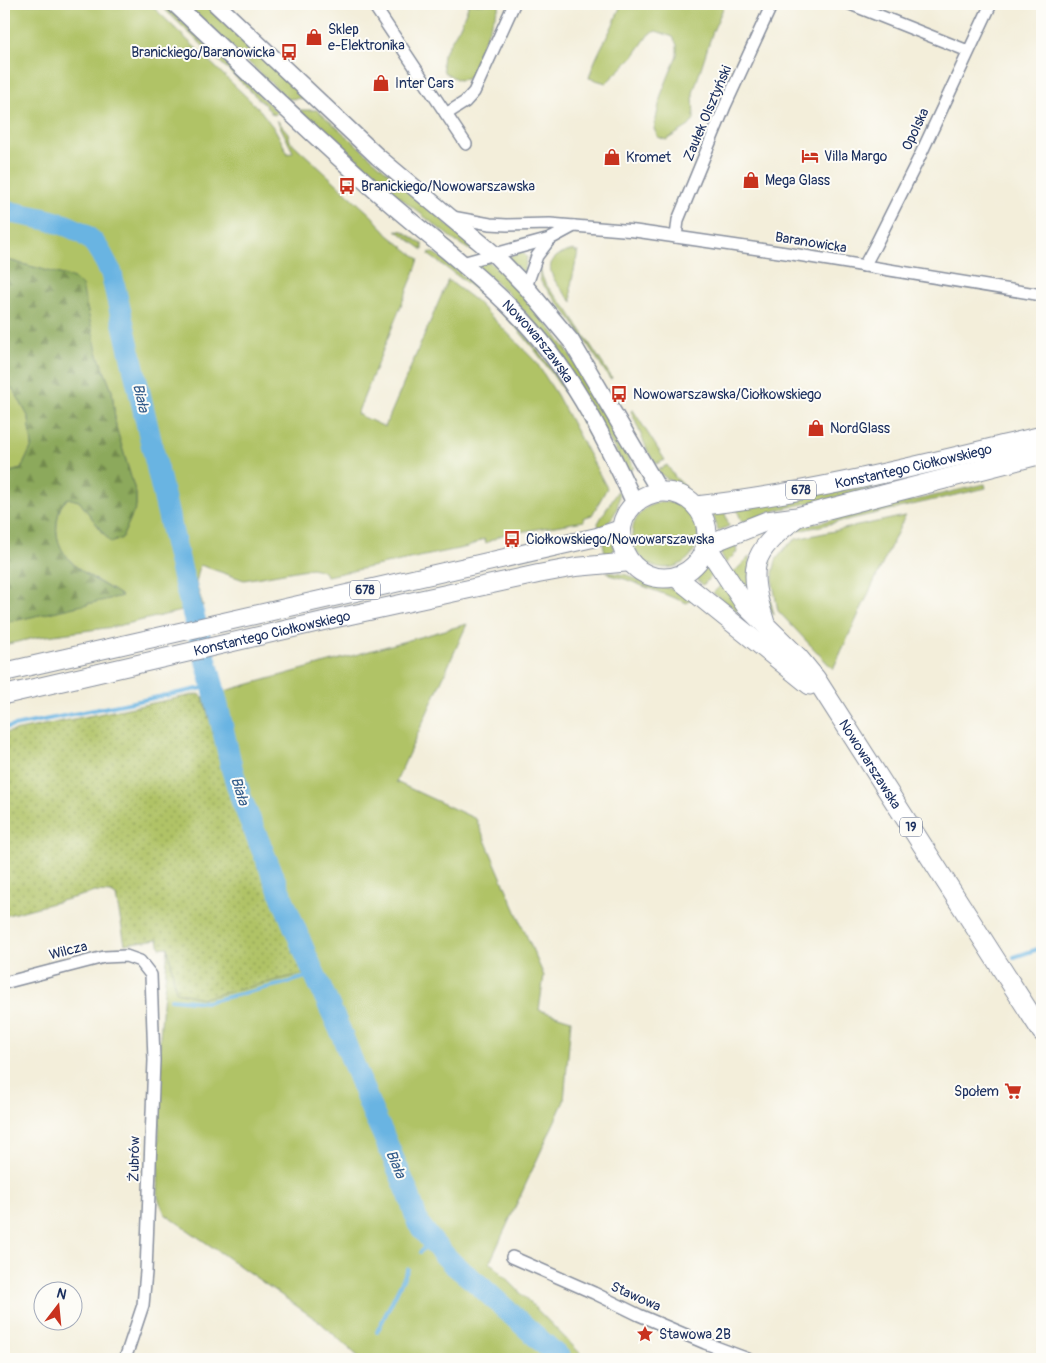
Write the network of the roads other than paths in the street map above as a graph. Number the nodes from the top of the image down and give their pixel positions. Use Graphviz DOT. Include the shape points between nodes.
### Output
graph roads {
  1 [pos="175,4"];
  2 [pos="216,4"];
  3 [pos="373,4"];
  4 [pos="514,4"];
  5 [pos="772,4"];
  6 [pos="850,4"];
  7 [pos="991,4"];
  8 [pos="968,51"];
  9 [pos="446,114"];
  10 [pos="466,144"];
  11 [pos="448,216"];
  12 [pos="574,226"];
  13 [pos="676,237"];
  14 [pos="550,239"];
  15 [pos="494,254"];
  16 [pos="462,263"];
  17 [pos="864,266"];
  18 [pos="526,287"];
  19 [pos="1042,295"];
  20 [pos="1042,436"];
  21 [pos="1042,454"];
  22 [pos="660,492"];
  23 [pos="634,504"];
  24 [pos="696,506"];
  25 [pos="797,517"];
  26 [pos="621,529"];
  27 [pos="706,545"];
  28 [pos="631,562"];
  29 [pos="676,577"];
  30 [pos="765,624"];
  31 [pos="4,672"];
  32 [pos="4,695"];
  33 [pos="830,702"];
  34 [pos="140,961"];
  35 [pos="4,983"];
  36 [pos="1042,1032"];
  37 [pos="512,1257"];
  38 [pos="125,1359"];
  39 [pos="748,1359"];
  1 -- 16 [label="main road, Nowowarszawska" via="400,213"];
  2 -- 11 [label="main road, Nowowarszawska" via="378,157"];
  3 -- 9 [label="street"];
  4 -- 9 [label="street" via="474,92"];
  5 -- 13 [label="street, Zaułek Olsztyński" via="678,220"];
  6 -- 8 [label="street"];
  7 -- 8 [label="street, Opolska"];
  8 -- 17 [label="street, Opolska"];
  9 -- 10 [label="street"];
  11 -- 12 [label="street, Baranowicka" via="490,224"];
  11 -- 15 [label="main road, Nowowarszawska"];
  12 -- 13 [label="street, Baranowicka"];
  12 -- 14 [label="street"];
  13 -- 17 [label="street, Baranowicka"];
  14 -- 15 [label="street"];
  14 -- 18 [label="street" via="537,256"];
  15 -- 16 [label="street"];
  15 -- 18 [label="main road, Nowowarszawska"];
  16 -- 23 [label="main road, Nowowarszawska" via="514,310 561,366 599,430"];
  17 -- 19 [label="street, Baranowicka"];
  18 -- 22 [label="main road, Nowowarszawska" via="576,348"];
  20 -- 24 [label="highway, Konstantego Ciołkowskiego / 678" via="776,495"];
  21 -- 25 [label="highway, Konstantego Ciołkowskiego / 678"];
  22 -- 23 [label="highway"];
  22 -- 24 [label="highway" via="680,495"];
  23 -- 26 [label="highway"];
  24 -- 27 [label="highway, 19" via="706,524"];
  25 -- 27 [label="highway, Konstantego Ciołkowskiego / 678" via="767,522"];
  25 -- 30 [label="highway" via="774,534 756,566 755,586"];
  26 -- 28 [label="highway" via="623,547"];
  26 -- 31 [label="main road, Konstantego Ciołkowskiego / 678" via="588,540"];
  27 -- 29 [label="highway" via="695,565"];
  27 -- 30 [label="highway, Nowowarszawska / 19" via="746,606"];
  28 -- 29 [label="highway" via="656,578"];
  28 -- 32 [label="main road, Konstantego Ciołkowskiego / 678" via="538,574"];
  29 -- 33 [label="highway, Nowowarszawska / 19"];
  30 -- 33 [label="highway, Nowowarszawska / 19" via="798,657"];
  33 -- 36 [label="highway, Nowowarszawska / 19"];
  34 -- 35 [label="street, Wilcza" via="126,956 104,957"];
  34 -- 38 [label="street, Żubrów" via="151,975 154,1060 149,1211 143,1305"];
  37 -- 39 [label="street, Stawowa" via="704,1343"];
}
